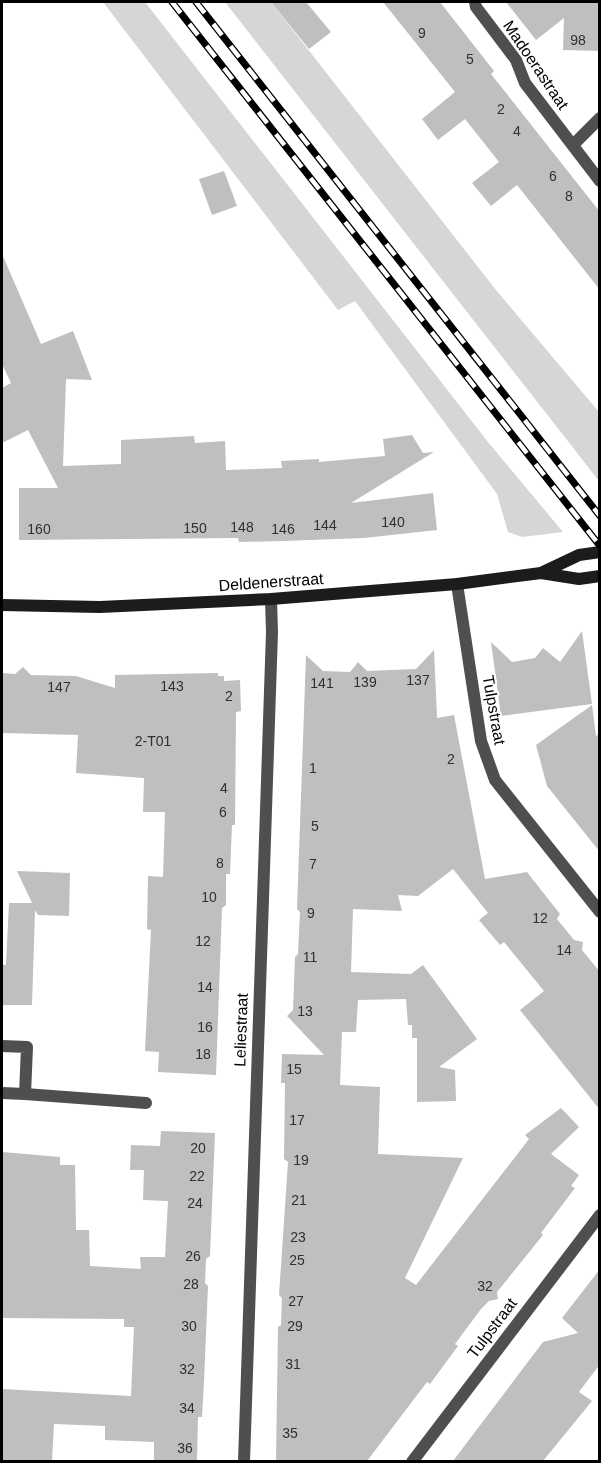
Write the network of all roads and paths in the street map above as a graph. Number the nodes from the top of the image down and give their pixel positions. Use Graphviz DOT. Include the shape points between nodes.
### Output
graph roads {
  1 [pos="475,2"];
  2 [pos="600,118"];
  3 [pos="573,145"];
  4 [pos="600,181"];
  5 [pos="600,552"];
  6 [pos="541,573"];
  7 [pos="600,576"];
  8 [pos="457,584"];
  9 [pos="271,599"];
  10 [pos="2,604"];
  11 [pos="600,912"];
  12 [pos="2,1046"];
  13 [pos="2,1093"];
  14 [pos="25,1094"];
  15 [pos="146,1103"];
  16 [pos="600,1215"];
  17 [pos="244,1461"];
  18 [pos="412,1461"];
  1 -- 3 [label="street, Madoerastraat" via="516,60 525,83"];
  2 -- 3 [label="street"];
  3 -- 4 [label="street, Madoerastraat"];
  5 -- 6 [label="main road, Deldenerstraat" via="579,555"];
  6 -- 7 [label="main road, Deldenerstraat" via="579,579"];
  6 -- 8 [label="main road, Deldenerstraat"];
  8 -- 9 [label="main road, Deldenerstraat"];
  8 -- 11 [label="street, Tulpstraat" via="487,762 495,780"];
  9 -- 10 [label="main road, Deldenerstraat" via="100,607"];
  9 -- 17 [label="street, Leliestraat"];
  12 -- 14 [label="street" via="27,1047"];
  13 -- 14 [label="street"];
  14 -- 15 [label="street"];
  16 -- 18 [label="street, Tulpstraat"];
}
